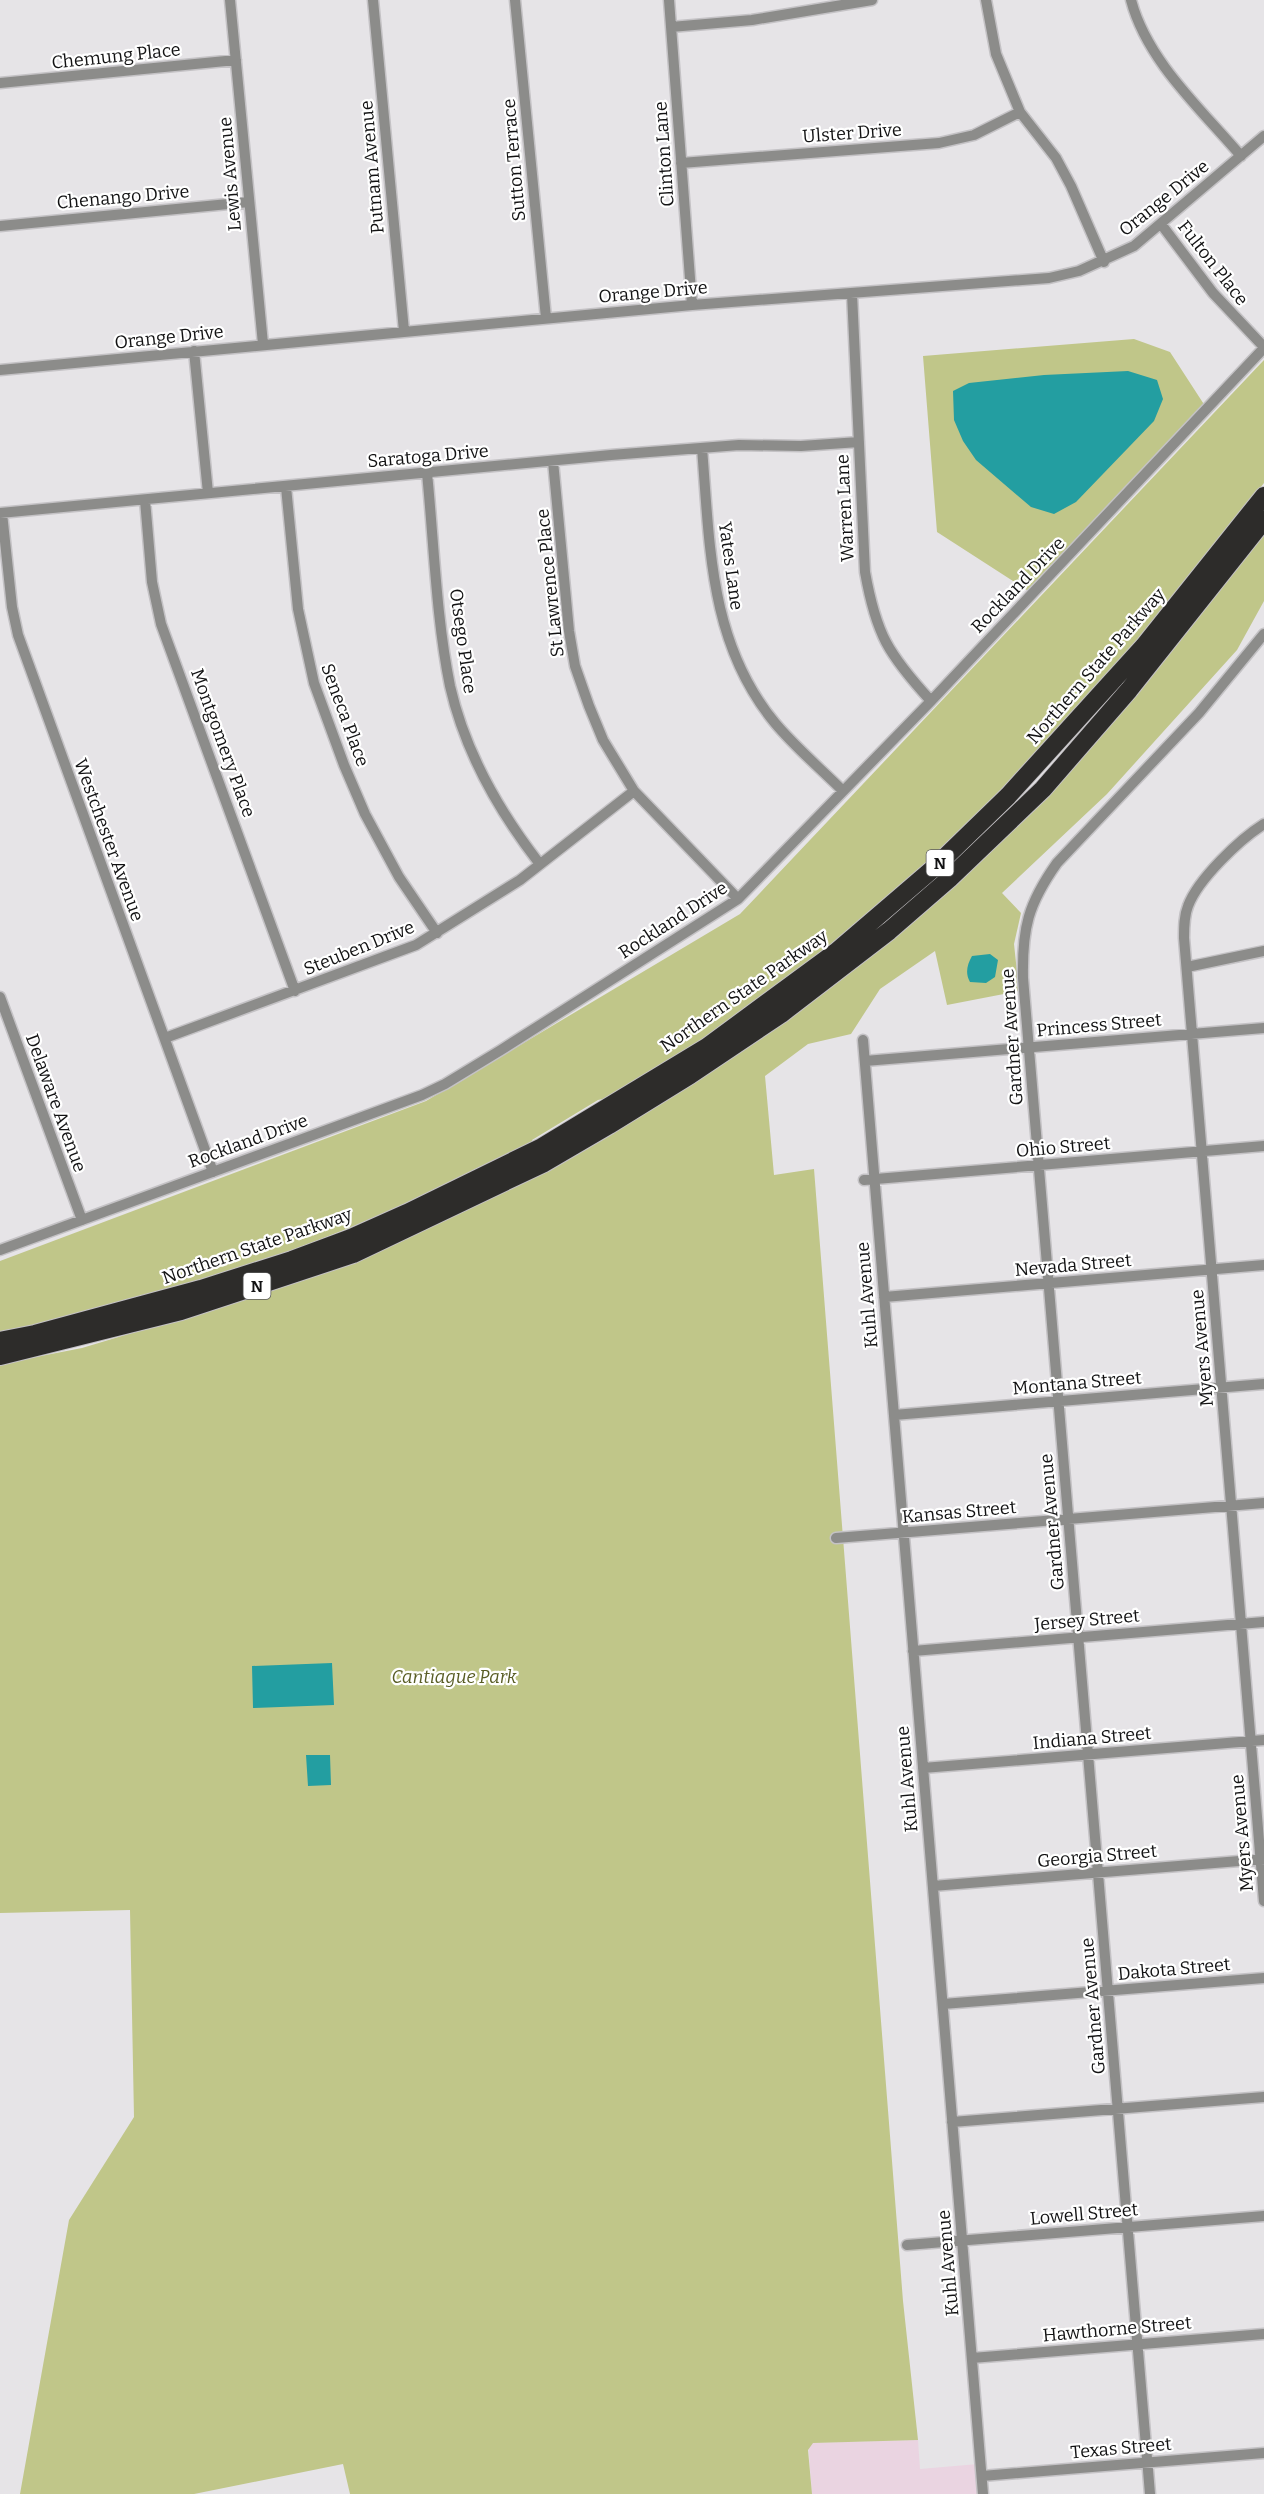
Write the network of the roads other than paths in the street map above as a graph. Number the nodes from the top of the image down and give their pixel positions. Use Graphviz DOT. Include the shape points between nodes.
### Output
graph roads {
  1 [pos="230,0"];
  2 [pos="372,0"];
  3 [pos="515,0"];
  4 [pos="669,0"];
  5 [pos="872,0"];
  6 [pos="986,0"];
  7 [pos="1131,0"];
  8 [pos="671,27"];
  9 [pos="236,60"];
  10 [pos="0,83"];
  11 [pos="1020,112"];
  12 [pos="1264,136"];
  13 [pos="1241,156"];
  14 [pos="681,163"];
  15 [pos="249,202"];
  16 [pos="1161,224"];
  17 [pos="0,226"];
  18 [pos="1104,262"];
  19 [pos="852,294"];
  20 [pos="692,305"];
  21 [pos="546,318"];
  22 [pos="404,331"];
  23 [pos="263,344"];
  24 [pos="1264,348"];
  25 [pos="194,351"];
  26 [pos="0,370"];
  27 [pos="859,442"];
  28 [pos="702,448"];
  29 [pos="554,461"];
  30 [pos="427,473"];
  31 [pos="286,487"];
  32 [pos="208,493"];
  33 [pos="1264,496"];
  34 [pos="145,500"];
  35 [pos="1,513"];
  36 [pos="1264,520"];
  37 [pos="1264,634"];
  38 [pos="931,701"];
  39 [pos="634,791"];
  40 [pos="843,791"];
  41 [pos="1264,824"];
  42 [pos="539,863"];
  43 [pos="738,899"];
  44 [pos="437,933"];
  45 [pos="1264,951"];
  46 [pos="1187,967"];
  47 [pos="295,991"];
  48 [pos="0,997"];
  49 [pos="1264,1028"];
  50 [pos="1192,1034"];
  51 [pos="165,1038"];
  52 [pos="863,1040"];
  53 [pos="1029,1047"];
  54 [pos="865,1061"];
  55 [pos="1264,1146"];
  56 [pos="1202,1152"];
  57 [pos="543,1155"];
  58 [pos="1039,1165"];
  59 [pos="213,1172"];
  60 [pos="501,1176"];
  61 [pos="869,1179"];
  62 [pos="82,1220"];
  63 [pos="0,1250"];
  64 [pos="1264,1265"];
  65 [pos="1212,1269"];
  66 [pos="1049,1283"];
  67 [pos="884,1297"];
  68 [pos="0,1341"];
  69 [pos="0,1356"];
  70 [pos="1264,1384"];
  71 [pos="1222,1388"];
  72 [pos="1059,1401"];
  73 [pos="894,1414"];
  74 [pos="1264,1503"];
  75 [pos="1231,1505"];
  76 [pos="1069,1519"];
  77 [pos="904,1533"];
  78 [pos="836,1538"];
  79 [pos="1264,1622"];
  80 [pos="1241,1624"];
  81 [pos="1079,1637"];
  82 [pos="913,1651"];
  83 [pos="1264,1740"];
  84 [pos="1251,1741"];
  85 [pos="1088,1755"];
  86 [pos="923,1768"];
  87 [pos="1262,1859"];
  88 [pos="1098,1872"];
  89 [pos="933,1886"];
  90 [pos="1264,1901"];
  91 [pos="1264,1978"];
  92 [pos="1108,1990"];
  93 [pos="943,2004"];
  94 [pos="1264,2097"];
  95 [pos="1118,2109"];
  96 [pos="952,2122"];
  97 [pos="1264,2216"];
  98 [pos="1127,2226"];
  99 [pos="962,2240"];
  100 [pos="907,2245"];
  101 [pos="1264,2334"];
  102 [pos="1137,2344"];
  103 [pos="972,2358"];
  104 [pos="1264,2453"];
  105 [pos="1147,2463"];
  106 [pos="982,2476"];
  107 [pos="983,2494"];
  108 [pos="1150,2494"];
  1 -- 9 [label="street, Lewis Avenue"];
  2 -- 22 [label="street, Putnam Avenue"];
  3 -- 21 [label="street, Sutton Terrace"];
  4 -- 8 [label="street, Clinton Lane"];
  5 -- 8 [label="street" via="752,20"];
  6 -- 11 [label="street" via="996,54"];
  7 -- 13 [label="street" via="1150,45"];
  8 -- 14 [label="street, Clinton Lane"];
  9 -- 10 [label="street, Chemung Place"];
  9 -- 15 [label="street, Lewis Avenue"];
  11 -- 14 [label="street, Ulster Drive" via="974,135 939,143"];
  11 -- 18 [label="street" via="1056,158"];
  12 -- 13 [label="street, Orange Drive"];
  13 -- 16 [label="street, Orange Drive"];
  14 -- 20 [label="street, Clinton Lane"];
  15 -- 17 [label="street, Chenango Drive"];
  15 -- 23 [label="street, Lewis Avenue"];
  16 -- 18 [label="street, Orange Drive" via="1134,246"];
  16 -- 24 [label="street, Fulton Place" via="1213,293"];
  18 -- 19 [label="street, Orange Drive" via="1049,278"];
  19 -- 20 [label="street, Orange Drive"];
  19 -- 27 [label="street, Warren Lane"];
  20 -- 21 [label="street, Orange Drive"];
  21 -- 22 [label="street, Orange Drive"];
  22 -- 23 [label="street, Orange Drive"];
  23 -- 25 [label="street, Orange Drive"];
  24 -- 38 [label="street, Rockland Drive"];
  25 -- 26 [label="street, Orange Drive"];
  25 -- 32 [label="street"];
  27 -- 28 [label="street, Saratoga Drive"];
  27 -- 38 [label="street, Warren Lane" via="865,572 872,611 897,661"];
  28 -- 29 [label="street, Saratoga Drive"];
  28 -- 40 [label="street, Yates Lane" via="713,577 733,651 755,695 776,724"];
  29 -- 30 [label="street, Saratoga Drive"];
  29 -- 39 [label="street, St Lawrence Place" via="569,631 576,666 603,740"];
  30 -- 31 [label="street, Saratoga Drive"];
  30 -- 42 [label="street, Otsego Place" via="443,640 456,705 492,796"];
  31 -- 32 [label="street, Saratoga Drive"];
  31 -- 44 [label="street, Seneca Place" via="298,609 314,683 365,814 399,877"];
  32 -- 34 [label="street, Saratoga Drive"];
  33 -- 57 [label="highway, Northern State Parkway / N" via="1068,732 935,867 836,952 707,1047"];
  34 -- 35 [label="street, Saratoga Drive"];
  34 -- 47 [label="street, Montgomery Place" via="152,582 161,624"];
  35 -- 51 [label="street, Westchester Avenue" via="18,635"];
  36 -- 57 [label="highway, Northern State Parkway / N" via="1129,690 1043,789 949,879 782,1014 619,1119"];
  37 -- 53 [label="street, Gardner Avenue" via="1199,712 1057,863 1042,884 1028,914 1022,945"];
  38 -- 40 [label="street, Rockland Drive"];
  39 -- 42 [label="street, Steuben Drive"];
  39 -- 43 [label="street, St Lawrence Place"];
  40 -- 43 [label="street, Rockland Drive"];
  41 -- 46 [label="street, Myers Avenue" via="1215,868 1192,898 1184,922"];
  42 -- 44 [label="street, Steuben Drive" via="520,880"];
  43 -- 59 [label="street, Rockland Drive" via="445,1084"];
  44 -- 47 [label="street, Steuben Drive" via="397,953"];
  45 -- 46 [label="street"];
  46 -- 50 [label="street, Myers Avenue"];
  47 -- 51 [label="street, Steuben Drive"];
  48 -- 62 [label="street, Delaware Avenue"];
  49 -- 50 [label="street, Princess Street"];
  50 -- 53 [label="street, Princess Street"];
  50 -- 56 [label="street, Myers Avenue"];
  51 -- 59 [label="street, Westchester Avenue"];
  52 -- 54 [label="street, Kuhl Avenue"];
  53 -- 54 [label="street, Princess Street"];
  53 -- 58 [label="street, Gardner Avenue"];
  54 -- 61 [label="street, Kuhl Avenue"];
  55 -- 56 [label="street, Ohio Street"];
  56 -- 58 [label="street, Ohio Street"];
  56 -- 65 [label="street, Myers Avenue"];
  57 -- 60 [label="highway, Northern State Parkway / N"];
  58 -- 61 [label="street, Ohio Street"];
  58 -- 66 [label="street, Gardner Avenue"];
  59 -- 62 [label="street, Rockland Drive"];
  60 -- 68 [label="highway, Northern State Parkway / N" via="292,1260 116,1313"];
  60 -- 69 [label="highway, Northern State Parkway / N" via="354,1254 181,1311"];
  61 -- 67 [label="street, Kuhl Avenue"];
  62 -- 63 [label="street, Rockland Drive"];
  64 -- 65 [label="street, Nevada Street"];
  65 -- 66 [label="street, Nevada Street"];
  65 -- 71 [label="street, Myers Avenue"];
  66 -- 67 [label="street, Nevada Street"];
  66 -- 72 [label="street, Gardner Avenue"];
  67 -- 73 [label="street, Kuhl Avenue"];
  70 -- 71 [label="street, Montana Street"];
  71 -- 72 [label="street, Montana Street"];
  71 -- 75 [label="street, Myers Avenue"];
  72 -- 73 [label="street, Montana Street"];
  72 -- 76 [label="street, Gardner Avenue"];
  73 -- 77 [label="street, Kuhl Avenue"];
  74 -- 75 [label="street, Kansas Street"];
  75 -- 76 [label="street, Kansas Street"];
  75 -- 80 [label="street, Myers Avenue"];
  76 -- 77 [label="street, Kansas Street"];
  76 -- 81 [label="street, Gardner Avenue"];
  77 -- 78 [label="street, Kansas Street"];
  77 -- 82 [label="street, Kuhl Avenue"];
  79 -- 80 [label="street, Jersey Street"];
  80 -- 81 [label="street, Jersey Street"];
  80 -- 84 [label="street, Myers Avenue"];
  81 -- 82 [label="street, Jersey Street"];
  81 -- 85 [label="street, Gardner Avenue"];
  82 -- 86 [label="street, Kuhl Avenue"];
  83 -- 84 [label="street, Indiana Street"];
  84 -- 85 [label="street, Indiana Street"];
  84 -- 87 [label="street, Myers Avenue"];
  85 -- 86 [label="street, Indiana Street"];
  85 -- 88 [label="street, Gardner Avenue"];
  86 -- 89 [label="street, Kuhl Avenue"];
  87 -- 88 [label="street, Georgia Street"];
  87 -- 90 [label="street, Myers Avenue"];
  88 -- 89 [label="street, Georgia Street"];
  88 -- 92 [label="street, Gardner Avenue"];
  89 -- 93 [label="street, Kuhl Avenue"];
  91 -- 92 [label="street, Dakota Street"];
  92 -- 93 [label="street, Dakota Street"];
  92 -- 95 [label="street, Gardner Avenue"];
  93 -- 96 [label="street, Kuhl Avenue"];
  94 -- 95 [label="street"];
  95 -- 96 [label="street"];
  95 -- 98 [label="street, Gardner Avenue"];
  96 -- 99 [label="street, Kuhl Avenue"];
  97 -- 98 [label="street, Lowell Street"];
  98 -- 99 [label="street, Lowell Street"];
  98 -- 102 [label="street, Gardner Avenue"];
  99 -- 100 [label="street, Lowell Street"];
  99 -- 103 [label="street, Kuhl Avenue"];
  101 -- 102 [label="street, Hawthorne Street"];
  102 -- 103 [label="street, Hawthorne Street"];
  102 -- 105 [label="street, Gardner Avenue"];
  103 -- 106 [label="street, Kuhl Avenue"];
  104 -- 105 [label="street, Texas Street"];
  105 -- 106 [label="street, Texas Street"];
  105 -- 108 [label="street, Gardner Avenue"];
  106 -- 107 [label="street, Kuhl Avenue"];
}
